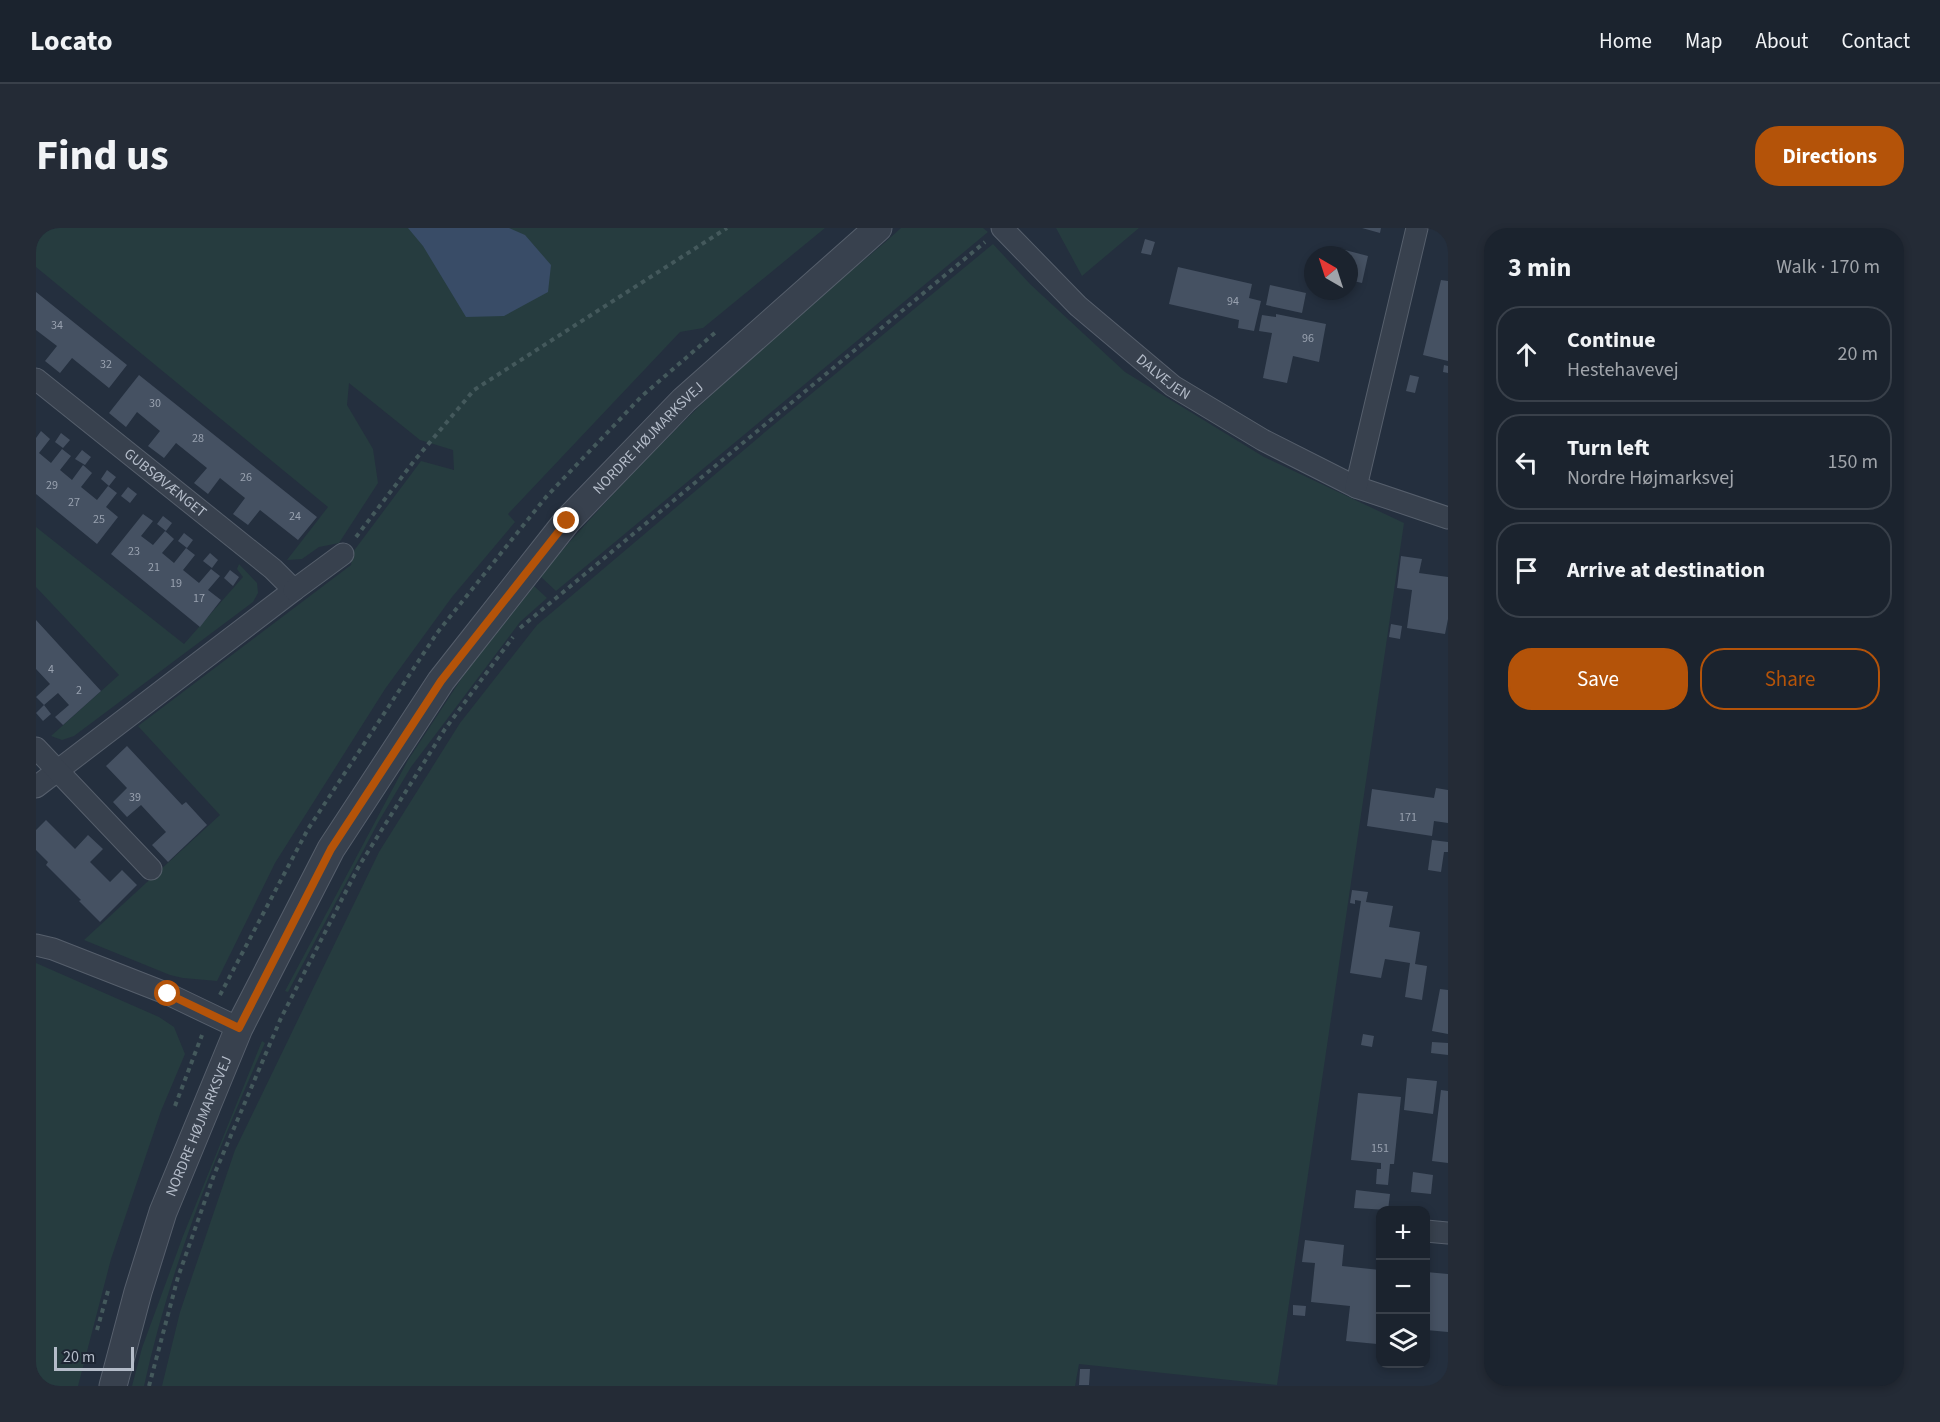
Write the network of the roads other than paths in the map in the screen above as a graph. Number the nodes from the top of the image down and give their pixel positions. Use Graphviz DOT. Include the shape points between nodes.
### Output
graph roads {
  1 [pos="878,228"];
  2 [pos="1002,228"];
  3 [pos="1417,228"];
  4 [pos="36,379"];
  5 [pos="1356,487"];
  6 [pos="1448,518"];
  7 [pos="342,554"];
  8 [pos="294,590"];
  9 [pos="36,748"];
  10 [pos="58,770"];
  11 [pos="36,787"];
  12 [pos="151,869"];
  13 [pos="36,945"];
  14 [pos="239,1028"];
  15 [pos="1430,1231"];
  16 [pos="1448,1233"];
  17 [pos="113,1386"];
  1 -- 14 [label="street, NORDRE HØJMARKSVEJ" via="684,400 567,521 441,681 331,849"];
  2 -- 5 [label="street, DALVEJEN" via="1078,306 1173,386 1263,440"];
  3 -- 5 [label="street"];
  4 -- 8 [label="street, GUBSØVÆNGET"];
  5 -- 6 [label="street, DALVEJEN"];
  7 -- 8 [label="street"];
  8 -- 10 [label="street"];
  9 -- 10 [label="street"];
  10 -- 11 [label="street"];
  10 -- 12 [label="street"];
  13 -- 14 [label="street" via="168,994"];
  14 -- 17 [label="street, NORDRE HØJMARKSVEJ" via="163,1212"];
  15 -- 16 [label="street"];
}
